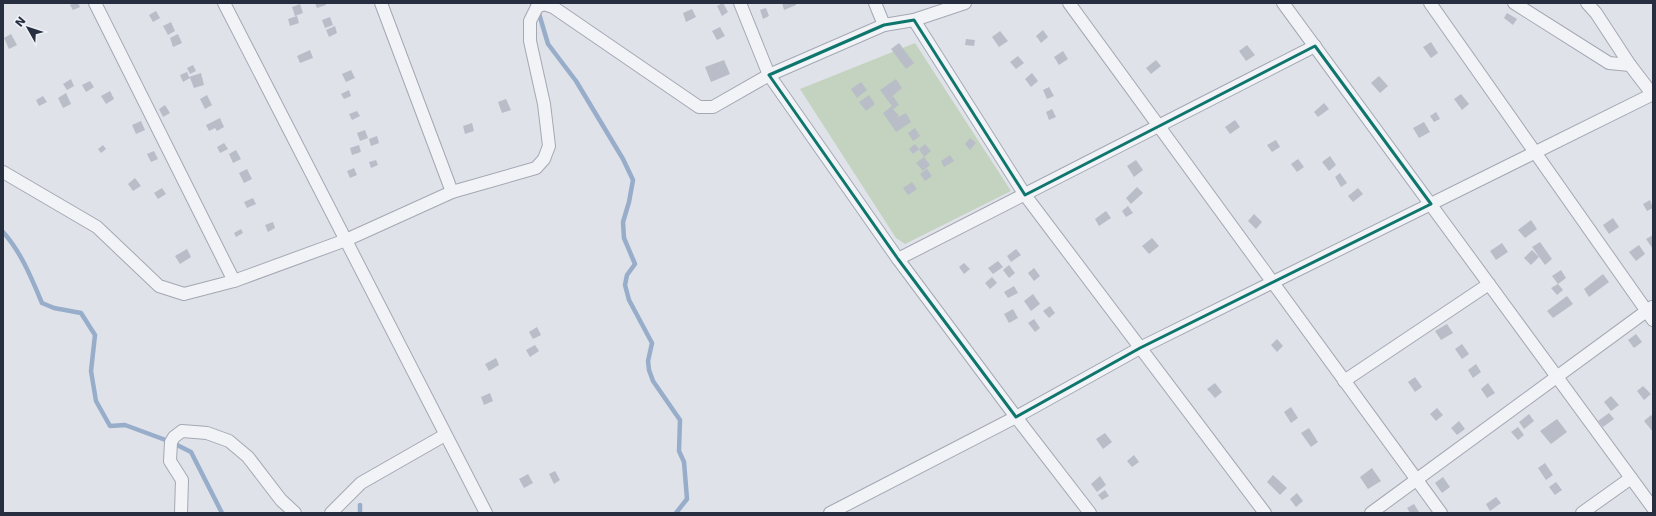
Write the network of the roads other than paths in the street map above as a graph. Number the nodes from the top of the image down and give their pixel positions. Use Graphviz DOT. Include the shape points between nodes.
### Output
graph roads {
  1 [pos="95,3"];
  2 [pos="224,3"];
  3 [pos="381,3"];
  4 [pos="740,3"];
  5 [pos="875,3"];
  6 [pos="965,3"];
  7 [pos="1069,3"];
  8 [pos="1283,3"];
  9 [pos="1430,3"];
  10 [pos="1514,3"];
  11 [pos="1587,3"];
  12 [pos="914,20"];
  13 [pos="884,25"];
  14 [pos="1315,46"];
  15 [pos="1630,65"];
  16 [pos="769,75"];
  17 [pos="1653,94"];
  18 [pos="1159,126"];
  19 [pos="1534,152"];
  20 [pos="3,172"];
  21 [pos="452,192"];
  22 [pos="1025,195"];
  23 [pos="1431,204"];
  24 [pos="346,240"];
  25 [pos="898,259"];
  26 [pos="234,281"];
  27 [pos="1273,282"];
  28 [pos="1489,284"];
  29 [pos="1651,313"];
  30 [pos="1140,348"];
  31 [pos="1557,377"];
  32 [pos="1344,381"];
  33 [pos="1016,417"];
  34 [pos="445,435"];
  35 [pos="1631,478"];
  36 [pos="1417,480"];
  37 [pos="1653,508"];
  38 [pos="181,513"];
  39 [pos="295,513"];
  40 [pos="330,513"];
  41 [pos="486,513"];
  42 [pos="830,513"];
  43 [pos="1090,513"];
  44 [pos="1265,513"];
  45 [pos="1371,513"];
  46 [pos="1441,513"];
  47 [pos="1582,513"];
  1 -- 26 [label="street"];
  2 -- 24 [label="street"];
  3 -- 21 [label="street"];
  4 -- 16 [label="street"];
  5 -- 13 [label="street"];
  6 -- 12 [label="street"];
  7 -- 18 [label="street"];
  8 -- 14 [label="street"];
  9 -- 19 [label="street"];
  10 -- 15 [label="street" via="1609,63"];
  11 -- 15 [label="street"];
  12 -- 13 [label="street"];
  12 -- 22 [label="street"];
  13 -- 16 [label="street"];
  14 -- 18 [label="street"];
  14 -- 23 [label="street"];
  15 -- 17 [label="street"];
  16 -- 21 [label="street" via="713,107 700,107 553,7 544,4 537,7 530,21 530,41 544,104 549,146 544,158 536,168"];
  16 -- 25 [label="street"];
  17 -- 19 [label="street"];
  18 -- 22 [label="street"];
  18 -- 27 [label="street"];
  19 -- 23 [label="street"];
  19 -- 29 [label="street"];
  20 -- 26 [label="street" via="97,227 160,286 184,294"];
  21 -- 24 [label="street"];
  22 -- 25 [label="street"];
  22 -- 30 [label="street"];
  23 -- 27 [label="street"];
  23 -- 28 [label="street"];
  24 -- 26 [label="street"];
  24 -- 34 [label="street"];
  25 -- 33 [label="street"];
  27 -- 30 [label="street"];
  27 -- 32 [label="street"];
  28 -- 31 [label="street"];
  28 -- 32 [label="street"];
  29 -- 31 [label="street"];
  30 -- 33 [label="street"];
  30 -- 44 [label="street"];
  31 -- 35 [label="street"];
  31 -- 36 [label="street"];
  32 -- 36 [label="street"];
  33 -- 42 [label="street"];
  33 -- 43 [label="street"];
  34 -- 40 [label="street" via="361,483"];
  34 -- 41 [label="street"];
  35 -- 37 [label="street"];
  35 -- 47 [label="street"];
  36 -- 45 [label="street"];
  36 -- 46 [label="street"];
  38 -- 39 [label="street" via="182,480 170,461 171,442 182,431 207,433 229,441 248,456 281,500"];
}
